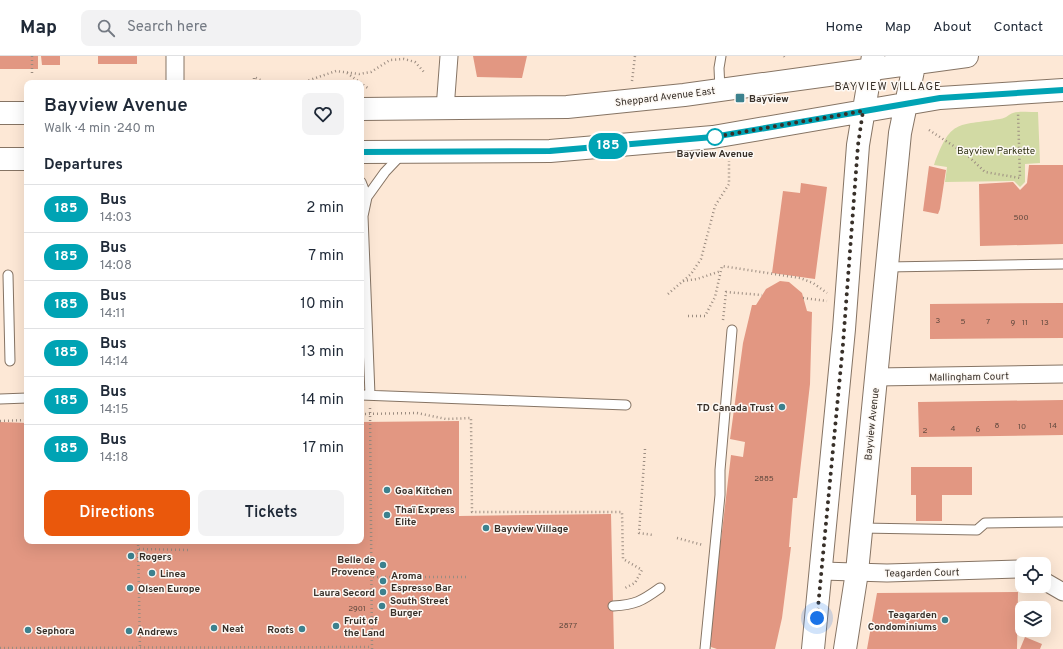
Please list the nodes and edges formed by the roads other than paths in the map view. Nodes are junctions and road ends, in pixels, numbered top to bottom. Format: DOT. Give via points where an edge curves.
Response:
graph roads {
  1 [pos="175,56"];
  2 [pos="449,56"];
  3 [pos="721,56"];
  4 [pos="967,56"];
  5 [pos="915,59"];
  6 [pos="872,62"];
  7 [pos="175,80"];
  8 [pos="720,90"];
  9 [pos="1063,90"];
  10 [pos="906,104"];
  11 [pos="364,109"];
  12 [pos="445,109"];
  13 [pos="863,111"];
  14 [pos="24,113"];
  15 [pos="0,114"];
  16 [pos="405,151"];
  17 [pos="364,152"];
  18 [pos="0,159"];
  19 [pos="24,159"];
  20 [pos="364,190"];
  21 [pos="367,197"];
  22 [pos="364,211"];
  23 [pos="1063,264"];
  24 [pos="887,267"];
  25 [pos="8,275"];
  26 [pos="364,276"];
  27 [pos="732,330"];
  28 [pos="10,361"];
  29 [pos="1063,374"];
  30 [pos="876,376"];
  31 [pos="366,395"];
  32 [pos="24,398"];
  33 [pos="0,399"];
  34 [pos="626,405"];
  35 [pos="1063,522"];
  36 [pos="861,528"];
  37 [pos="1015,570"];
  38 [pos="822,571"];
  39 [pos="857,572"];
  40 [pos="1051,585"];
  41 [pos="660,588"];
  42 [pos="1063,592"];
  43 [pos="613,606"];
  44 [pos="705,649"];
  45 [pos="814,649"];
  46 [pos="845,649"];
  1 -- 7 [label="street"];
  2 -- 12 [label="street"];
  3 -- 8 [label="lane"];
  4 -- 5 [label="main road, Sheppard Avenue East"];
  5 -- 6 [label="main road, Sheppard Avenue East"];
  5 -- 10 [label="main road, Bayview Avenue"];
  6 -- 8 [label="main road, Sheppard Avenue East"];
  6 -- 13 [label="main road"];
  8 -- 12 [label="main road, Sheppard Avenue East" via="567,107"];
  9 -- 10 [label="main road" via="940,98"];
  10 -- 13 [label="main road"];
  10 -- 24 [label="main road, Bayview Avenue" via="900,133"];
  11 -- 12 [label="main road, Sheppard Avenue East"];
  13 -- 16 [label="main road" via="698,138 550,151"];
  13 -- 38 [label="main road"];
  14 -- 15 [label="main road"];
  16 -- 17 [label="main road"];
  16 -- 21 [label="lane" via="385,172"];
  18 -- 19 [label="main road"];
  20 -- 21 [label="lane"];
  21 -- 22 [label="lane"];
  23 -- 24 [label="lane"];
  24 -- 30 [label="main road, Bayview Avenue"];
  25 -- 28 [label="lane"];
  26 -- 31 [label="lane"];
  27 -- 44 [label="lane"];
  29 -- 30 [label="street, Mallingham Court"];
  30 -- 36 [label="main road, Bayview Avenue"];
  31 -- 34 [label="lane"];
  32 -- 33 [label="lane"];
  35 -- 36 [label="lane" via="985,523 977,530"];
  36 -- 39 [label="main road, Bayview Avenue"];
  37 -- 39 [label="street, Teagarden Court"];
  38 -- 39 [label="street, Teagarden Court"];
  38 -- 45 [label="main road"];
  39 -- 46 [label="main road, Bayview Avenue"];
  40 -- 42 [label="street"];
  41 -- 43 [label="lane" via="631,605"];
}
